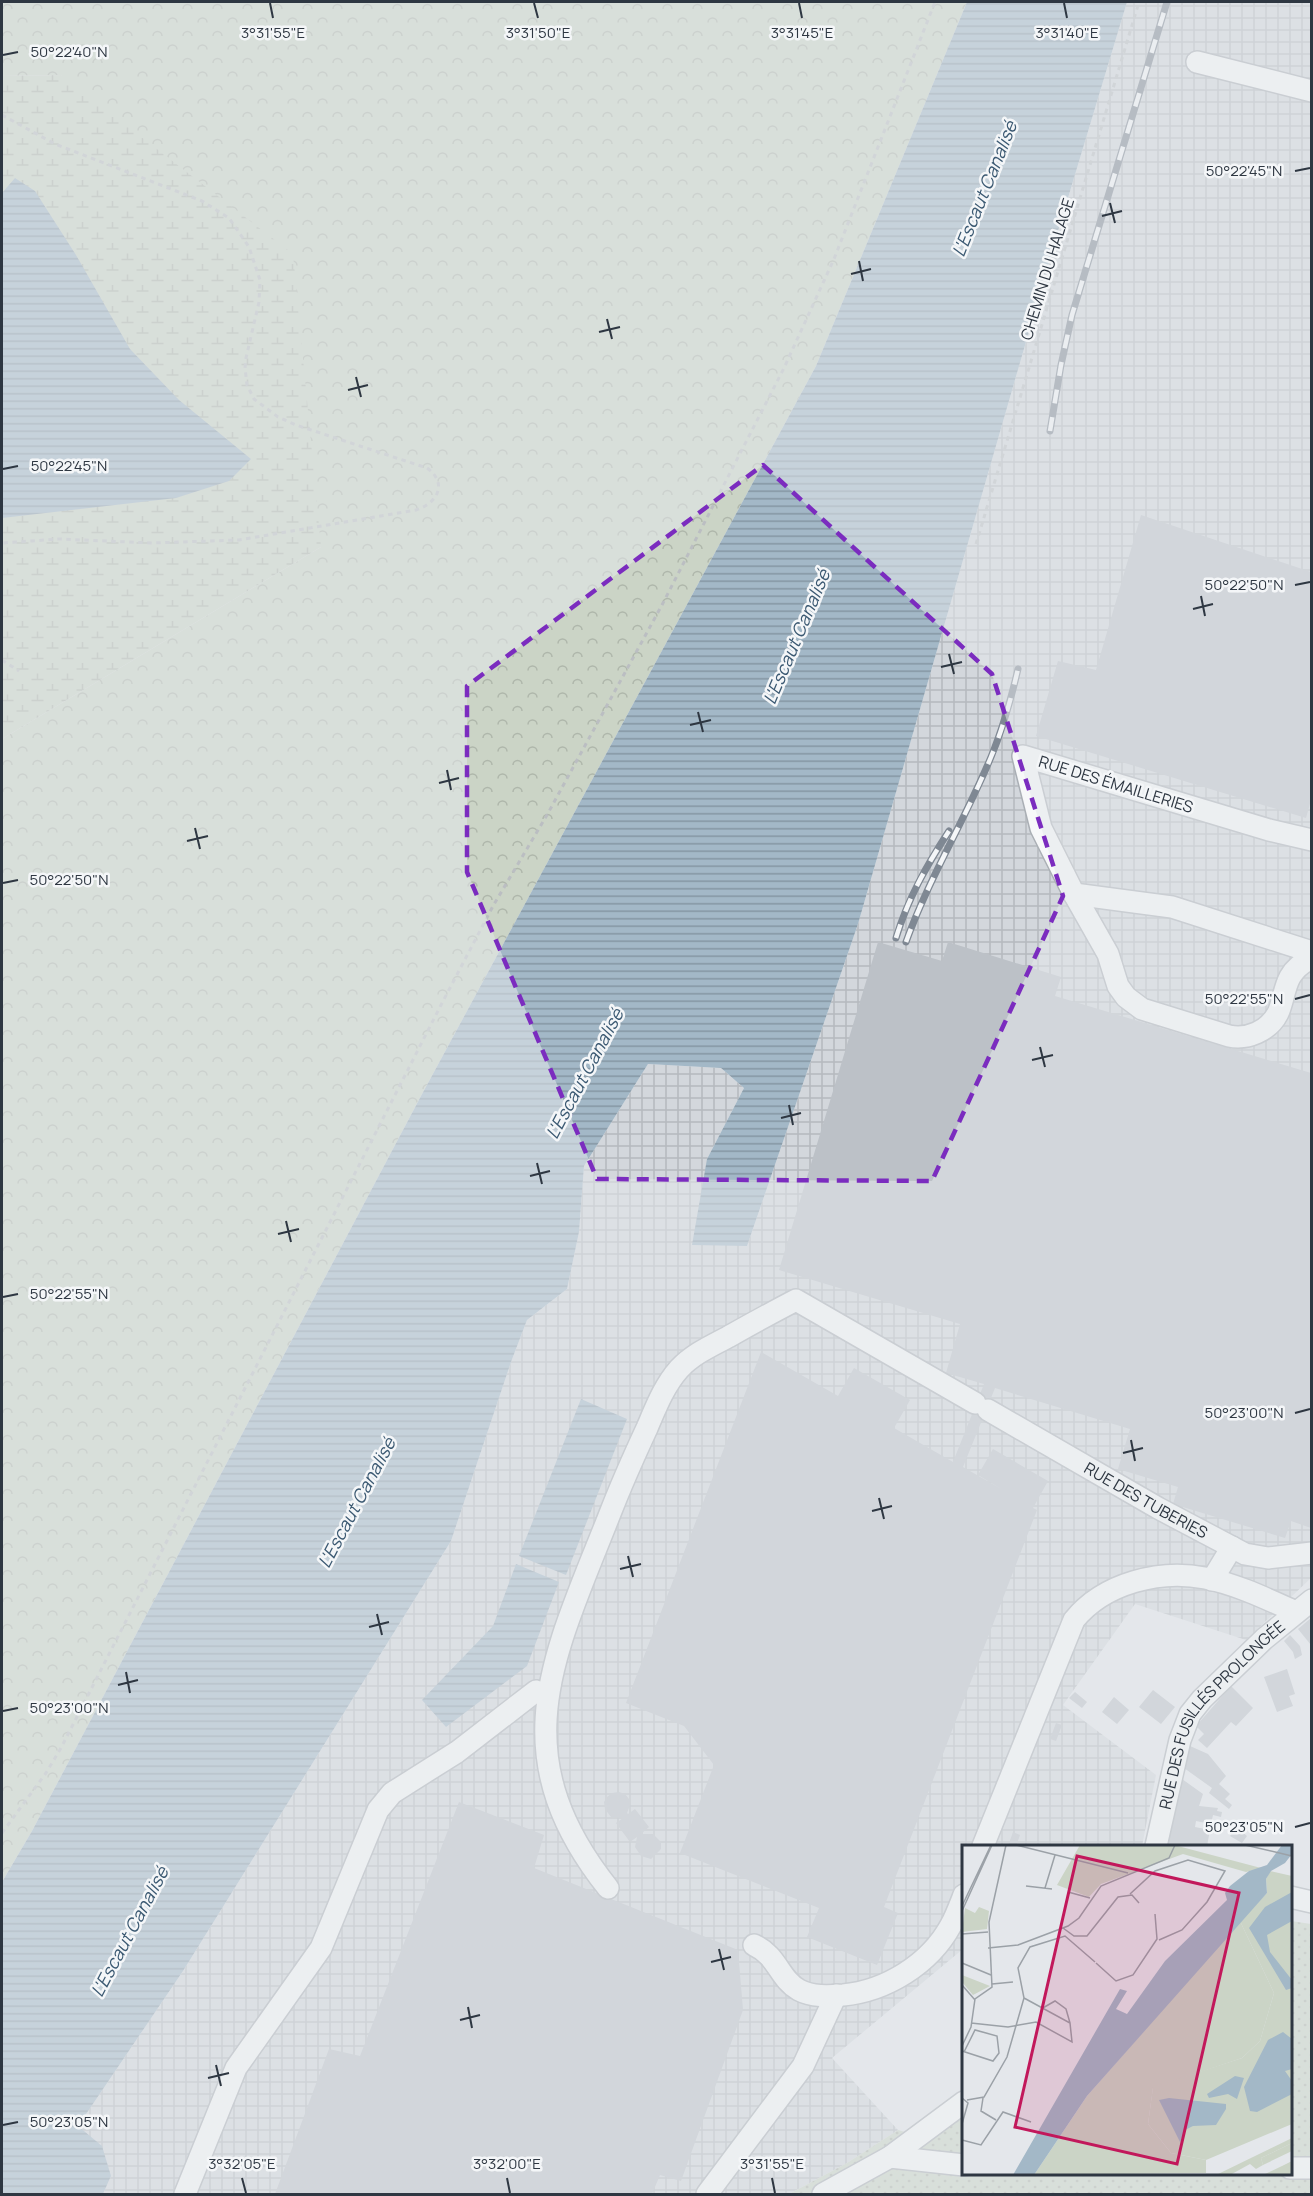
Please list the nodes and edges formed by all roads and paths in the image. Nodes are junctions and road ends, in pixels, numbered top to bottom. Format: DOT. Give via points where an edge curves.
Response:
graph roads {
  1 [pos="935,2"];
  2 [pos="1139,2"];
  3 [pos="1197,62"];
  4 [pos="1311,91"];
  5 [pos="2,115"];
  6 [pos="2,543"];
  7 [pos="975,543"];
  8 [pos="2,660"];
  9 [pos="19,671"];
  10 [pos="1311,840"];
  11 [pos="1074,894"];
  12 [pos="1311,952"];
  13 [pos="1311,958"];
  14 [pos="1232,1547"];
  15 [pos="1311,1553"];
  16 [pos="1212,1580"];
  17 [pos="1304,1606"];
  18 [pos="536,1691"];
  19 [pos="2,1833"];
  20 [pos="983,1845"];
  21 [pos="1156,1845"];
  22 [pos="608,1888"];
  23 [pos="1292,1897"];
  24 [pos="962,1898"];
  25 [pos="1311,1902"];
  26 [pos="754,1945"];
  27 [pos="836,1995"];
  28 [pos="962,2103"];
  29 [pos="890,2157"];
  30 [pos="962,2165"];
  31 [pos="1292,2168"];
  32 [pos="1311,2168"];
  33 [pos="185,2194"];
  34 [pos="707,2194"];
  35 [pos="823,2194"];
  1 -- 19 [label="path" via="831,267 784,368 573,770 456,975 61,1748"];
  2 -- 7 [label="path, CHEMIN DU HALAGE"];
  3 -- 4 [label="street"];
  5 -- 6 [label="path" via="61,147 202,201 229,218 249,247 260,280 244,368 249,393 278,417 296,425 427,468 438,486 437,497 416,510 267,537 181,543 59,539"];
  8 -- 9 [label="path"];
  10 -- 11 [label="street, RUE DES ÉMAILLERIES" via="1023,756 1038,822"];
  11 -- 12 [label="street" via="1172,907"];
  11 -- 13 [label="street" via="1108,954 1118,986 1126,997 1142,1009 1229,1036 1253,1035 1271,1023 1292,974"];
  14 -- 15 [label="street, RUE DES TUBERIES" via="1260,1557"];
  14 -- 16 [label="street"];
  14 -- 22 [label="street, RUE DES TUBERIES" via="796,1300 696,1355 670,1381 626,1474 563,1634 547,1696 549,1765 570,1833"];
  16 -- 17 [label="street"];
  16 -- 20 [label="street" via="1186,1576 1143,1579 1100,1597 1079,1614"];
  17 -- 21 [label="street, RUE DES FUSILLÉS PROLONGÉE" via="1210,1691 1186,1720"];
  18 -- 33 [label="street" via="457,1752 392,1793 378,1810 321,1948 237,2068"];
  23 -- 25 [label="street"];
  24 -- 27 [label="street" via="951,1925 916,1964 876,1989"];
  26 -- 27 [label="street" via="768,1953 799,1990"];
  27 -- 34 [label="street" via="803,2066"];
  28 -- 29 [label="street"];
  29 -- 30 [label="street"];
  29 -- 35 [label="street"];
  31 -- 32 [label="street"];
}
